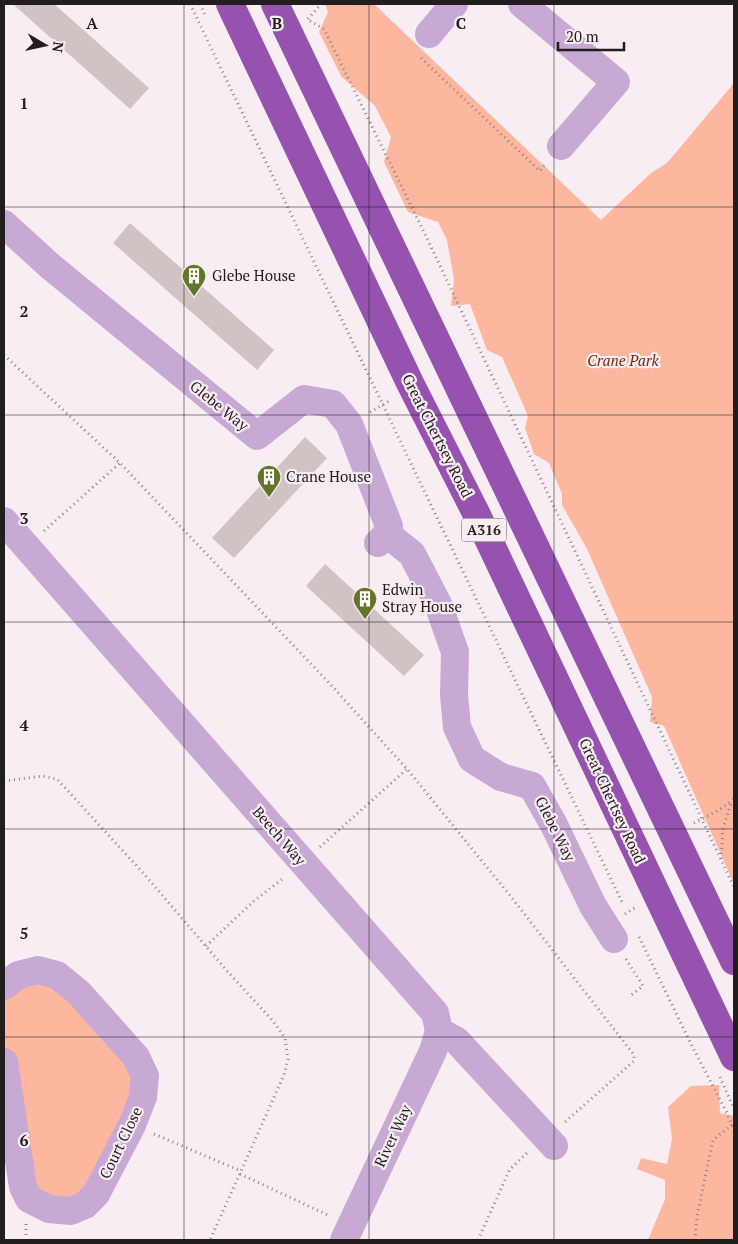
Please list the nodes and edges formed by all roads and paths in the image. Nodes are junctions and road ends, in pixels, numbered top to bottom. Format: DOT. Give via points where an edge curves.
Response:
graph roads {
  1 [pos="190,4"];
  2 [pos="230,4"];
  3 [pos="275,4"];
  4 [pos="321,4"];
  5 [pos="454,4"];
  6 [pos="522,4"];
  7 [pos="429,34"];
  8 [pos="561,146"];
  9 [pos="4,224"];
  10 [pos="4,356"];
  11 [pos="120,463"];
  12 [pos="4,521"];
  13 [pos="26,547"];
  14 [pos="407,769"];
  15 [pos="4,781"];
  16 [pos="733,800"];
  17 [pos="702,819"];
  18 [pos="694,823"];
  19 [pos="335,834"];
  20 [pos="721,859"];
  21 [pos="303,862"];
  22 [pos="734,887"];
  23 [pos="622,903"];
  24 [pos="627,912"];
  25 [pos="627,930"];
  26 [pos="206,946"];
  27 [pos="734,961"];
  28 [pos="4,986"];
  29 [pos="630,996"];
  30 [pos="439,1031"];
  31 [pos="734,1057"];
  32 [pos="4,1062"];
  33 [pos="6,1099"];
  34 [pos="132,1125"];
  35 [pos="732,1125"];
  36 [pos="734,1130"];
  37 [pos="550,1142"];
  38 [pos="240,1173"];
  39 [pos="347,1233"];
  40 [pos="210,1240"];
  41 [pos="478,1240"];
  42 [pos="695,1240"];
  1 -- 23 [label="path"];
  2 -- 31 [label="highway, Great Chertsey Road / A316"];
  3 -- 27 [label="highway, A316"];
  4 -- 17 [label="path" via="308,19 324,29"];
  5 -- 7 [label="street"];
  6 -- 8 [label="street" via="616,82"];
  7 -- 8 [label="path" via="414,51 540,171"];
  9 -- 25 [label="street, Glebe Way" via="50,266 257,436 304,399 333,404 349,424 389,526 383,538 412,554 438,604 455,652 457,727 472,759 501,776 532,786 593,906"];
  10 -- 11 [label="path"];
  11 -- 13 [label="path"];
  11 -- 14 [label="path"];
  12 -- 13 [label="street, Beech Way"];
  13 -- 21 [label="street, Beech Way"];
  14 -- 19 [label="path"];
  14 -- 37 [label="path" via="634,1055 634,1061"];
  15 -- 26 [label="path" via="42,776 57,779"];
  16 -- 17 [label="path"];
  16 -- 20 [label="path" via="723,828"];
  17 -- 18 [label="path"];
  17 -- 20 [label="path"];
  20 -- 22 [label="path"];
  21 -- 26 [label="path" via="255,900"];
  21 -- 30 [label="street, Beech Way" via="435,1014"];
  24 -- 25 [label="path"];
  25 -- 29 [label="path" via="643,986"];
  25 -- 35 [label="path"];
  26 -- 38 [label="path" via="285,1038 288,1059 284,1075"];
  28 -- 34 [label="street, Court Close" via="18,975 38,970 57,975 79,993 136,1057 145,1076 143,1097"];
  30 -- 37 [label="street" via="457,1041"];
  30 -- 39 [label="street, River Way" via="434,1051"];
  32 -- 33 [label="street, Court Close"];
  33 -- 34 [label="street, Court Close" via="23,1188 29,1200 49,1209 71,1211 85,1205 96,1194"];
  34 -- 38 [label="path"];
  35 -- 36 [label="path"];
  35 -- 42 [label="path" via="713,1140"];
  37 -- 41 [label="path" via="510,1169"];
  38 -- 39 [label="path"];
  38 -- 40 [label="path"];
}
